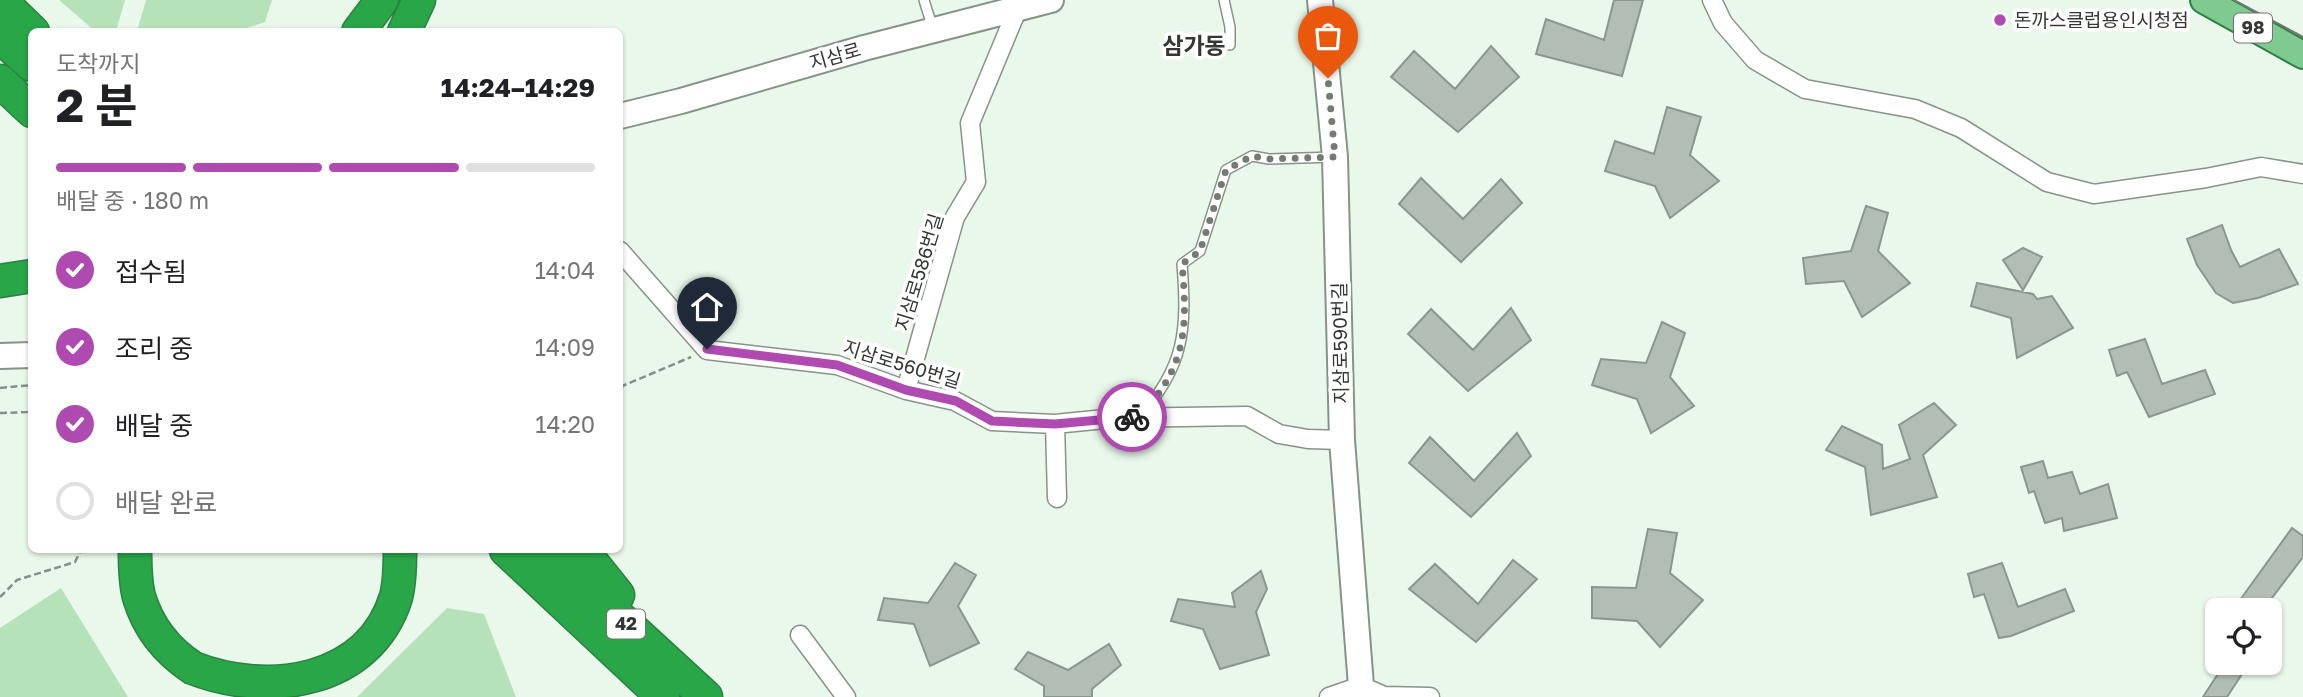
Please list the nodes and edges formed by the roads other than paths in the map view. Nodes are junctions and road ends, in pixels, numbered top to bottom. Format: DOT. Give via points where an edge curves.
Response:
graph roads {
  1 [pos="0,0"];
  2 [pos="382,0"];
  3 [pos="398,0"];
  4 [pos="419,0"];
  5 [pos="437,0"];
  6 [pos="924,0"];
  7 [pos="1051,0"];
  8 [pos="1224,0"];
  9 [pos="1320,0"];
  10 [pos="1712,0"];
  11 [pos="2204,0"];
  12 [pos="1017,10"];
  13 [pos="29,28"];
  14 [pos="361,28"];
  15 [pos="385,28"];
  16 [pos="406,28"];
  17 [pos="426,28"];
  18 [pos="933,31"];
  19 [pos="0,37"];
  20 [pos="1230,45"];
  21 [pos="2303,55"];
  22 [pos="28,62"];
  23 [pos="623,115"];
  24 [pos="1335,157"];
  25 [pos="2303,174"];
  26 [pos="623,254"];
  27 [pos="28,277"];
  28 [pos="0,281"];
  29 [pos="28,290"];
  30 [pos="0,294"];
  31 [pos="28,355"];
  32 [pos="0,356"];
  33 [pos="906,390"];
  34 [pos="1139,417"];
  35 [pos="1055,424"];
  36 [pos="1342,440"];
  37 [pos="1057,498"];
  38 [pos="135,553"];
  39 [pos="400,553"];
  40 [pos="509,553"];
  41 [pos="549,553"];
  42 [pos="584,553"];
  43 [pos="800,635"];
  44 [pos="675,668"];
  45 [pos="1376,693"];
  46 [pos="663,697"];
  47 [pos="706,697"];
  48 [pos="846,697"];
  49 [pos="1329,697"];
  50 [pos="1430,697"];
  1 -- 13 [label="highway"];
  2 -- 14 [label="highway"];
  3 -- 15 [label="highway"];
  4 -- 16 [label="highway"];
  5 -- 17 [label="highway"];
  6 -- 18 [label="lane"];
  7 -- 12 [label="street, 지삼로"];
  8 -- 20 [label="lane"];
  9 -- 24 [label="street, 지삼로590번길"];
  10 -- 25 [label="street" via="1723,23 1755,60 1805,89 1915,109 1961,128 2047,182 2094,194 2261,167"];
  11 -- 21 [label="main road, 98"];
  12 -- 18 [label="street, 지삼로"];
  12 -- 33 [label="street, 지삼로586번길" via="970,123 975,183 955,217"];
  18 -- 23 [label="street, 지삼로"];
  19 -- 22 [label="highway"];
  24 -- 34 [label="lane" via="1252,156 1226,170 1200,251 1182,264 1186,309 1179,356 1160,394"];
  24 -- 36 [label="street, 지삼로590번길"];
  26 -- 33 [label="street, 지삼로560번길" via="707,349 837,365"];
  27 -- 28 [label="highway"];
  29 -- 30 [label="highway"];
  31 -- 32 [label="street"];
  33 -- 35 [label="street, 지삼로560번길" via="956,401 992,421"];
  34 -- 35 [label="street, 지삼로560번길"];
  34 -- 36 [label="street, 지삼로560번길" via="1247,416 1279,434"];
  35 -- 37 [label="street"];
  36 -- 45 [label="street, 지삼로590번길"];
  38 -- 39 [label="highway" via="139,597 153,629 170,652 222,684 265,692 309,685 364,650 396,597"];
  40 -- 46 [label="highway, 42"];
  41 -- 44 [label="highway, 42"];
  42 -- 44 [label="highway"];
  43 -- 48 [label="street"];
  44 -- 47 [label="highway, 42"];
  45 -- 49 [label="street"];
  45 -- 50 [label="street"];
}
